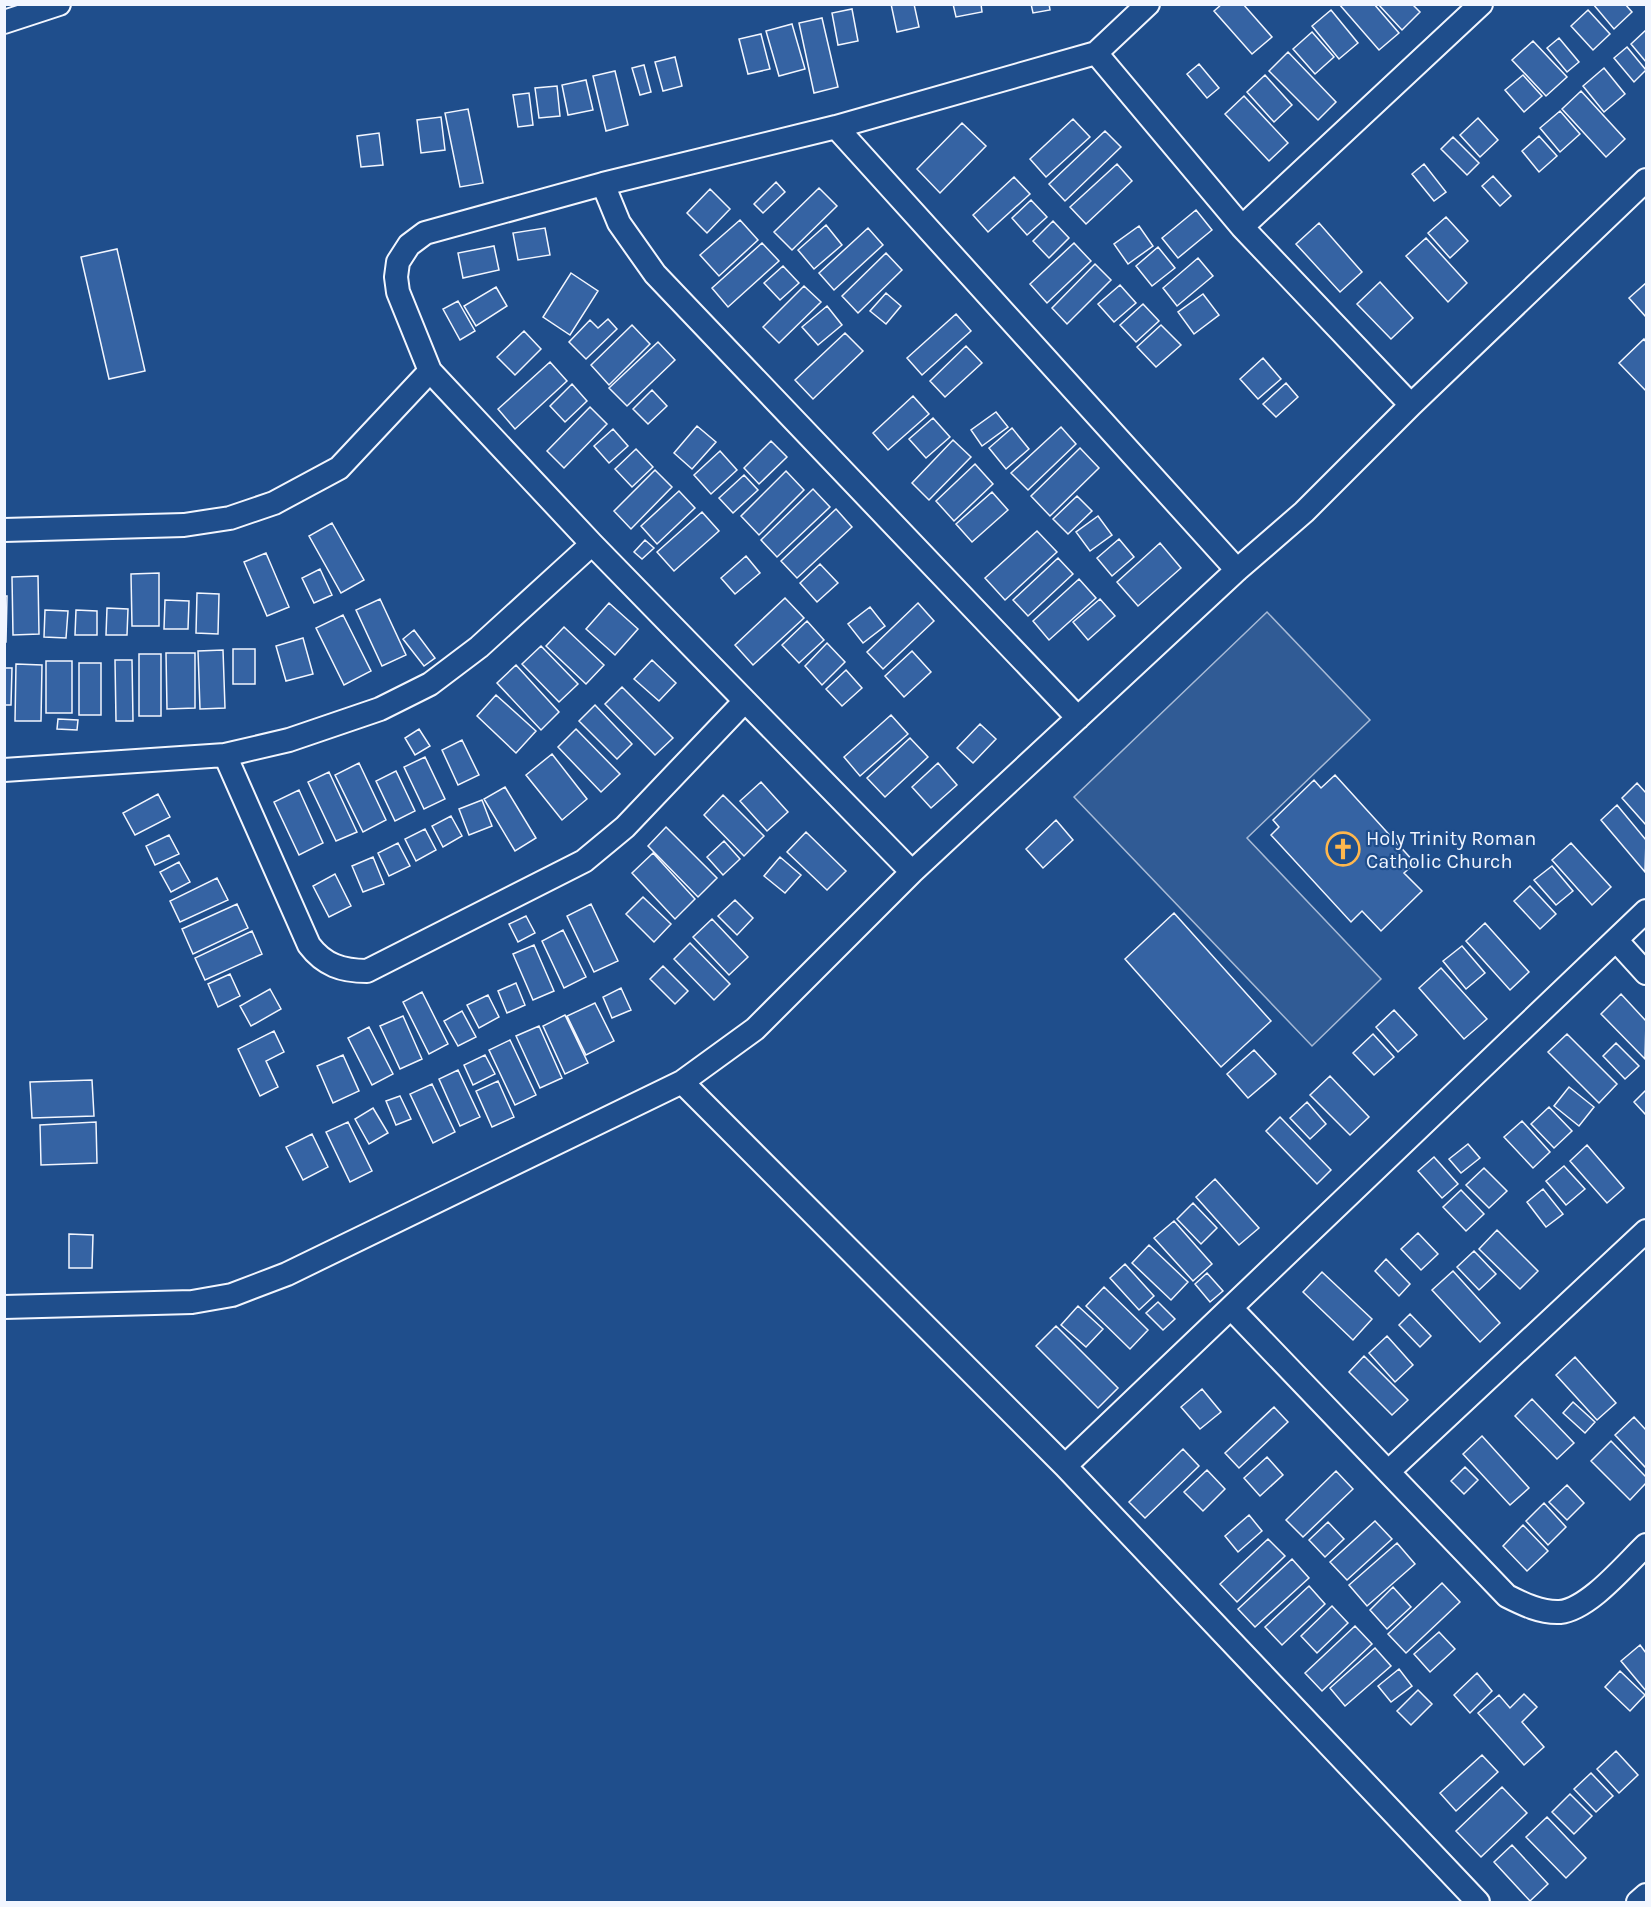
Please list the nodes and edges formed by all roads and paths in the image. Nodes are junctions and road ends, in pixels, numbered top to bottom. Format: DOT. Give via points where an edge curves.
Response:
graph roads {
  1 [pos="58,4"];
  2 [pos="1148,4"];
  3 [pos="1481,4"];
  4 [pos="4,21"];
  5 [pos="1096,53"];
  6 [pos="836,127"];
  7 [pos="1647,180"];
  8 [pos="603,184"];
  9 [pos="1242,227"];
  10 [pos="430,371"];
  11 [pos="1410,405"];
  12 [pos="4,530"];
  13 [pos="592,544"];
  14 [pos="1237,570"];
  15 [pos="744,702"];
  16 [pos="1078,718"];
  17 [pos="225,755"];
  18 [pos="4,770"];
  19 [pos="912,872"];
  20 [pos="1647,911"];
  21 [pos="1616,940"];
  22 [pos="1647,973"];
  23 [pos="682,1082"];
  24 [pos="1647,1231"];
  25 [pos="4,1306"];
  26 [pos="1231,1308"];
  27 [pos="1065,1466"];
  28 [pos="1389,1471"];
  29 [pos="1647,1545"];
  30 [pos="1647,1895"];
  31 [pos="1478,1902"];
  32 [pos="1638,1902"];
  1 -- 4 [label="street"];
  2 -- 5 [label="street"];
  3 -- 9 [label="street"];
  5 -- 6 [label="street"];
  5 -- 9 [label="street"];
  6 -- 8 [label="street"];
  6 -- 14 [label="street"];
  7 -- 11 [label="street"];
  8 -- 10 [label="street" via="425,233 409,245 398,262 398,292"];
  8 -- 16 [label="street" via="619,223 655,274"];
  9 -- 11 [label="street"];
  10 -- 12 [label="street" via="339,468 274,503 230,518 184,525"];
  10 -- 13 [label="street"];
  11 -- 14 [label="street" via="1304,512"];
  13 -- 15 [label="street"];
  13 -- 17 [label="street" via="479,647 430,684 380,709 289,740"];
  14 -- 16 [label="street"];
  15 -- 17 [label="street" via="625,827 584,861 367,971 346,971 330,965 309,945"];
  15 -- 19 [label="street"];
  16 -- 19 [label="street"];
  17 -- 18 [label="street"];
  19 -- 23 [label="street" via="755,1029"];
  20 -- 21 [label="street"];
  21 -- 22 [label="street"];
  21 -- 26 [label="street"];
  23 -- 25 [label="street" via="287,1274 232,1294 192,1302"];
  23 -- 27 [label="street"];
  24 -- 28 [label="street"];
  26 -- 27 [label="street"];
  26 -- 28 [label="street"];
  27 -- 31 [label="street"];
  28 -- 29 [label="street" via="1507,1596 1546,1611 1561,1612 1584,1603"];
  30 -- 32 [label="street"];
}
